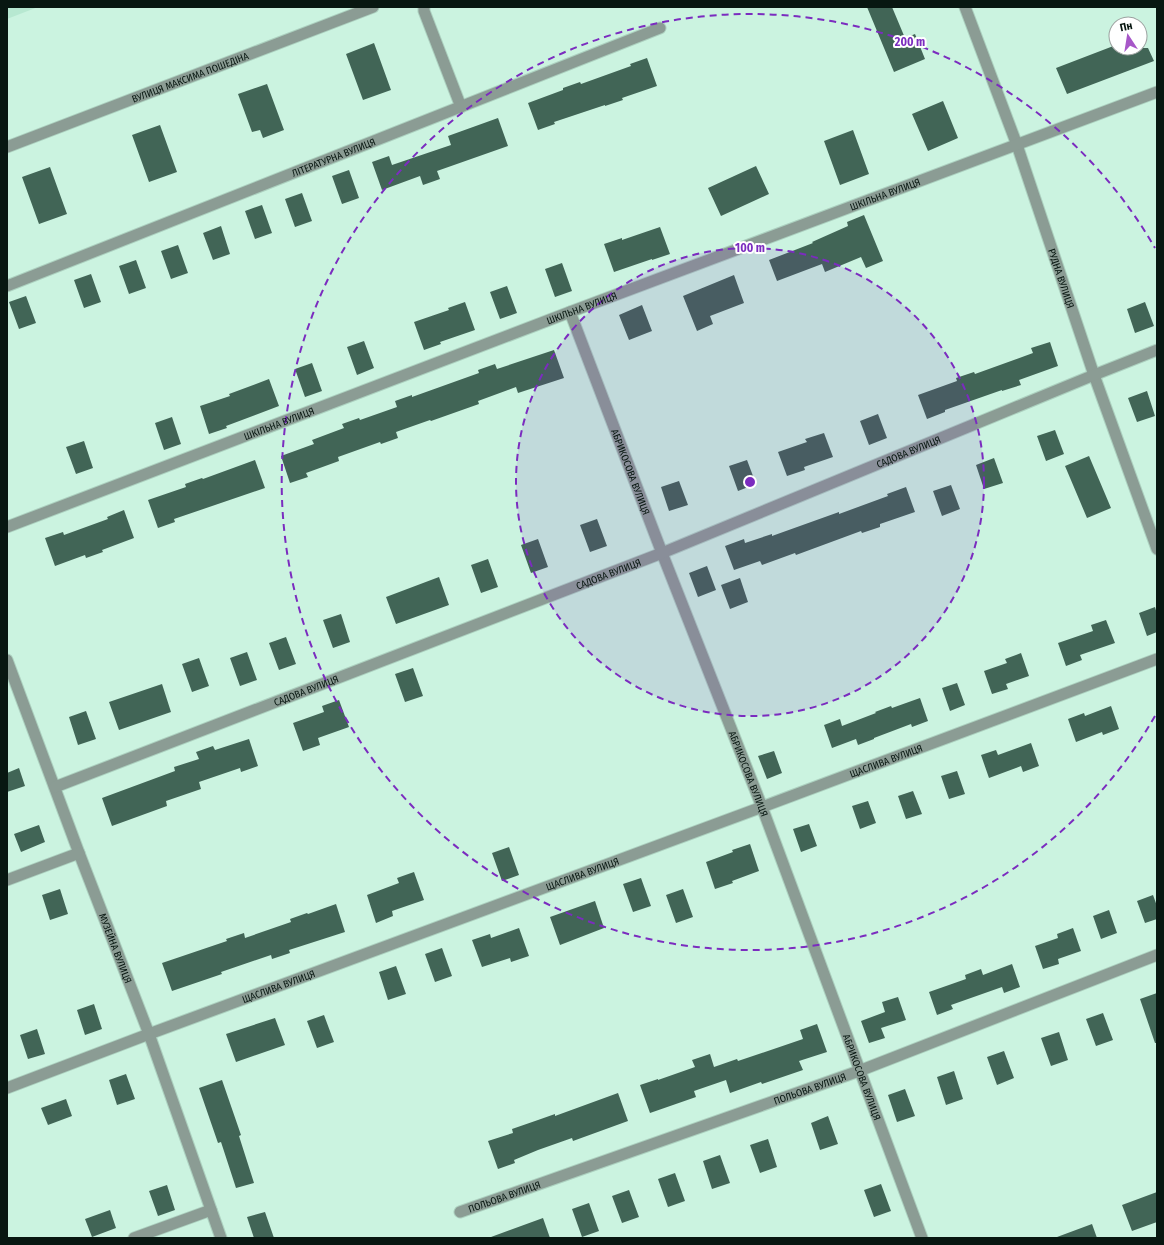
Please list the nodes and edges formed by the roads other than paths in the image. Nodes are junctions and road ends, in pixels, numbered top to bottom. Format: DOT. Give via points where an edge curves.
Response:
graph roads {
  1 [pos="373,7"];
  2 [pos="424,7"];
  3 [pos="965,7"];
  4 [pos="660,28"];
  5 [pos="1157,92"];
  6 [pos="461,106"];
  7 [pos="1017,145"];
  8 [pos="7,147"];
  9 [pos="7,286"];
  10 [pos="570,312"];
  11 [pos="1157,350"];
  12 [pos="1094,375"];
  13 [pos="7,527"];
  14 [pos="1157,549"];
  15 [pos="662,553"];
  16 [pos="1157,659"];
  17 [pos="8,667"];
  18 [pos="55,787"];
  19 [pos="762,808"];
  20 [pos="79,853"];
  21 [pos="7,880"];
  22 [pos="1157,955"];
  23 [pos="149,1034"];
  24 [pos="859,1071"];
  25 [pos="7,1088"];
  26 [pos="211,1210"];
  27 [pos="460,1212"];
  28 [pos="134,1238"];
  29 [pos="221,1238"];
  30 [pos="922,1238"];
  1 -- 8 [label="street, ВУЛИЦЯ МАКСИМА ПОШЕДІНА"];
  2 -- 6 [label="street"];
  3 -- 7 [label="street, РУДНА ВУЛИЦЯ"];
  4 -- 6 [label="street, ЛІТЕРАТУРНА ВУЛИЦЯ"];
  5 -- 7 [label="street, ШКІЛЬНА ВУЛИЦЯ"];
  6 -- 9 [label="street, ЛІТЕРАТУРНА ВУЛИЦЯ"];
  7 -- 10 [label="street, ШКІЛЬНА ВУЛИЦЯ"];
  7 -- 12 [label="street, РУДНА ВУЛИЦЯ"];
  10 -- 13 [label="street, ШКІЛЬНА ВУЛИЦЯ"];
  10 -- 15 [label="street, АБРИКОСОВА ВУЛИЦЯ"];
  11 -- 12 [label="street, САДОВА ВУЛИЦЯ"];
  12 -- 14 [label="street, РУДНА ВУЛИЦЯ"];
  12 -- 15 [label="street, САДОВА ВУЛИЦЯ"];
  15 -- 18 [label="street, САДОВА ВУЛИЦЯ"];
  15 -- 19 [label="street, АБРИКОСОВА ВУЛИЦЯ"];
  16 -- 19 [label="street, ЩАСЛИВА ВУЛИЦЯ"];
  17 -- 18 [label="street, МУЗЕЙНА ВУЛИЦЯ"];
  18 -- 20 [label="street, МУЗЕЙНА ВУЛИЦЯ"];
  19 -- 23 [label="street, ЩАСЛИВА ВУЛИЦЯ"];
  19 -- 24 [label="street, АБРИКОСОВА ВУЛИЦЯ"];
  20 -- 21 [label="street"];
  20 -- 23 [label="street, МУЗЕЙНА ВУЛИЦЯ"];
  22 -- 24 [label="street, ПОЛЬОВА ВУЛИЦЯ"];
  23 -- 25 [label="street, ЩАСЛИВА ВУЛИЦЯ"];
  23 -- 26 [label="street, МУЗЕЙНА ВУЛИЦЯ"];
  24 -- 27 [label="street, ПОЛЬОВА ВУЛИЦЯ"];
  24 -- 30 [label="street, АБРИКОСОВА ВУЛИЦЯ"];
  26 -- 28 [label="street"];
  26 -- 29 [label="street, МУЗЕЙНА ВУЛИЦЯ"];
}
